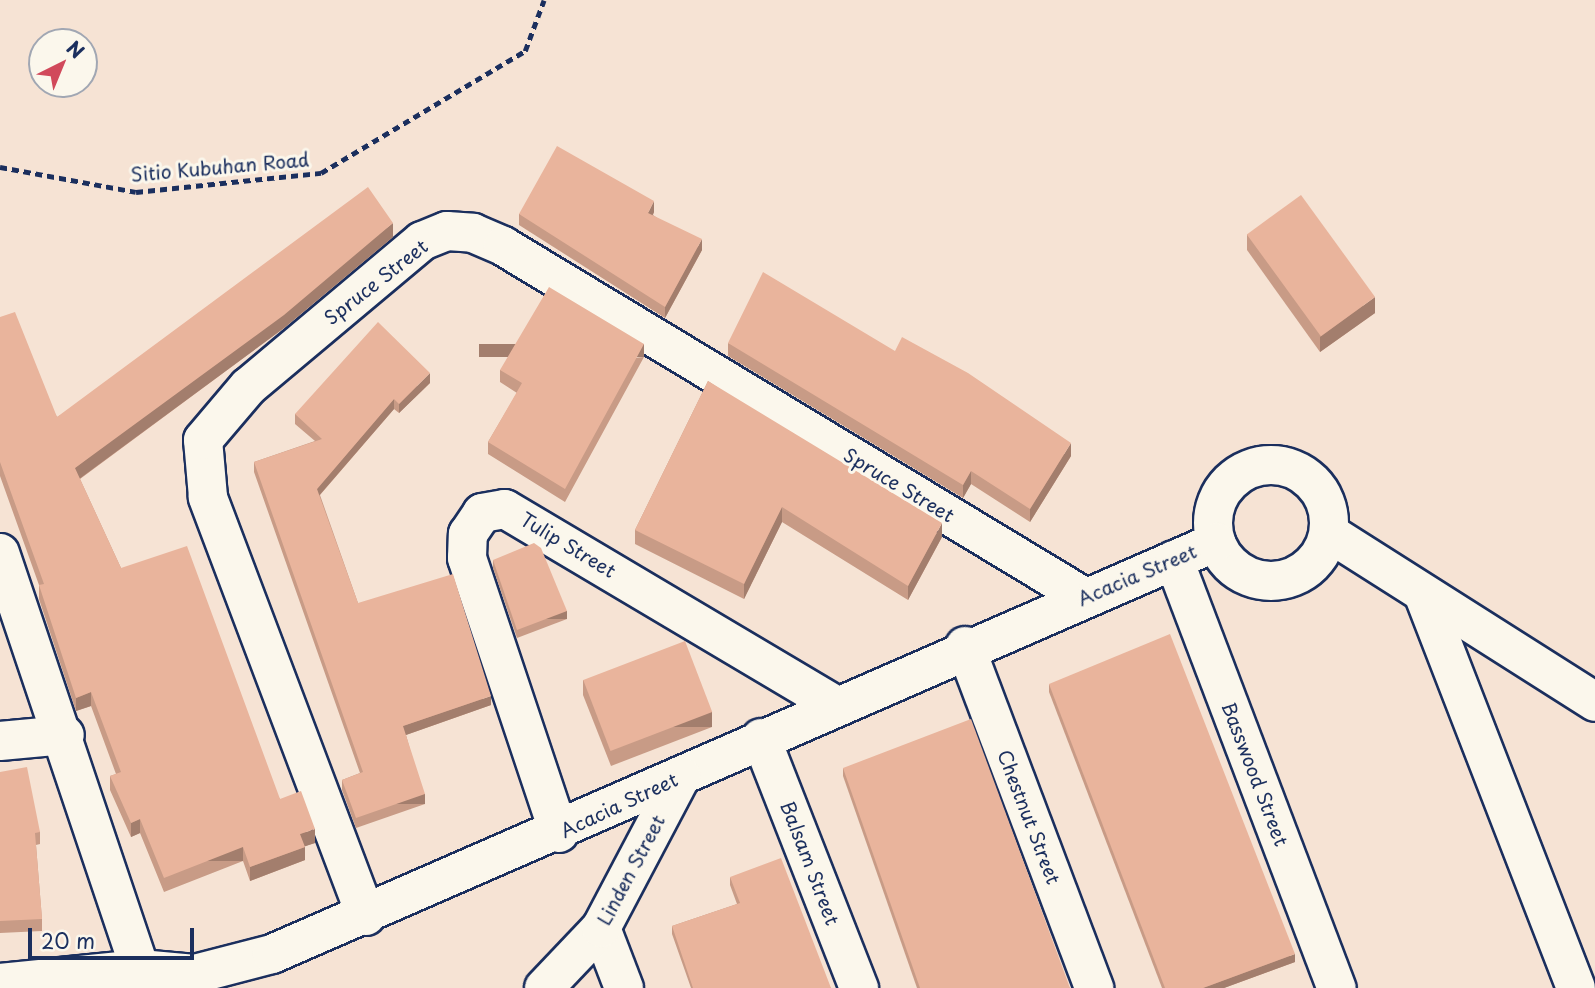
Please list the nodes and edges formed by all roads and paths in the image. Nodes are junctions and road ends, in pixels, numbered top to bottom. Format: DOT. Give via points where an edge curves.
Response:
graph roads {
  1 [pos="544,0"];
  2 [pos="0,167"];
  3 [pos="1329,533"];
  4 [pos="1216,542"];
  5 [pos="0,554"];
  6 [pos="1174,560"];
  7 [pos="1424,596"];
  8 [pos="1084,597"];
  9 [pos="965,646"];
  10 [pos="1595,702"];
  11 [pos="833,704"];
  12 [pos="65,735"];
  13 [pos="761,738"];
  14 [pos="0,741"];
  15 [pos="681,776"];
  16 [pos="559,833"];
  17 [pos="366,916"];
  18 [pos="601,928"];
  19 [pos="140,969"];
  20 [pos="0,983"];
  21 [pos="544,988"];
  22 [pos="624,988"];
  23 [pos="859,988"];
  24 [pos="1094,988"];
  25 [pos="1337,988"];
  26 [pos="1576,988"];
  1 -- 2 [label="path, Sitio Kubuhan Road" via="525,51 321,173 136,192"];
  3 -- 4 [label="street" via="1307,570 1266,582 1227,561"];
  3 -- 4 [label="street" via="1329,511 1313,484 1287,467 1267,465 1246,470 1223,491 1213,521"];
  3 -- 7 [label="street"];
  4 -- 6 [label="street, Acacia Street"];
  5 -- 12 [label="street"];
  6 -- 8 [label="street, Acacia Street"];
  6 -- 25 [label="street, Basswood Street"];
  7 -- 10 [label="street"];
  7 -- 26 [label="street"];
  8 -- 9 [label="street, Acacia Street"];
  8 -- 17 [label="street, Spruce Street" via="503,246 473,233 447,231 422,241 248,387 203,440 208,497"];
  9 -- 11 [label="street, Acacia Street"];
  9 -- 24 [label="street, Chestnut Street"];
  11 -- 13 [label="street, Acacia Street"];
  11 -- 16 [label="street, Tulip Street" via="514,513 482,513 468,534 467,558"];
  12 -- 14 [label="street"];
  12 -- 19 [label="street"];
  13 -- 15 [label="street, Acacia Street"];
  13 -- 23 [label="street, Balsam Street"];
  15 -- 16 [label="street, Acacia Street"];
  15 -- 18 [label="street, Linden Street"];
  16 -- 17 [label="street, Acacia Street"];
  17 -- 19 [label="street, Acacia Street" via="272,954 195,974"];
  18 -- 21 [label="street, Linden Street"];
  18 -- 22 [label="street"];
  19 -- 20 [label="street, Acacia Street"];
}
